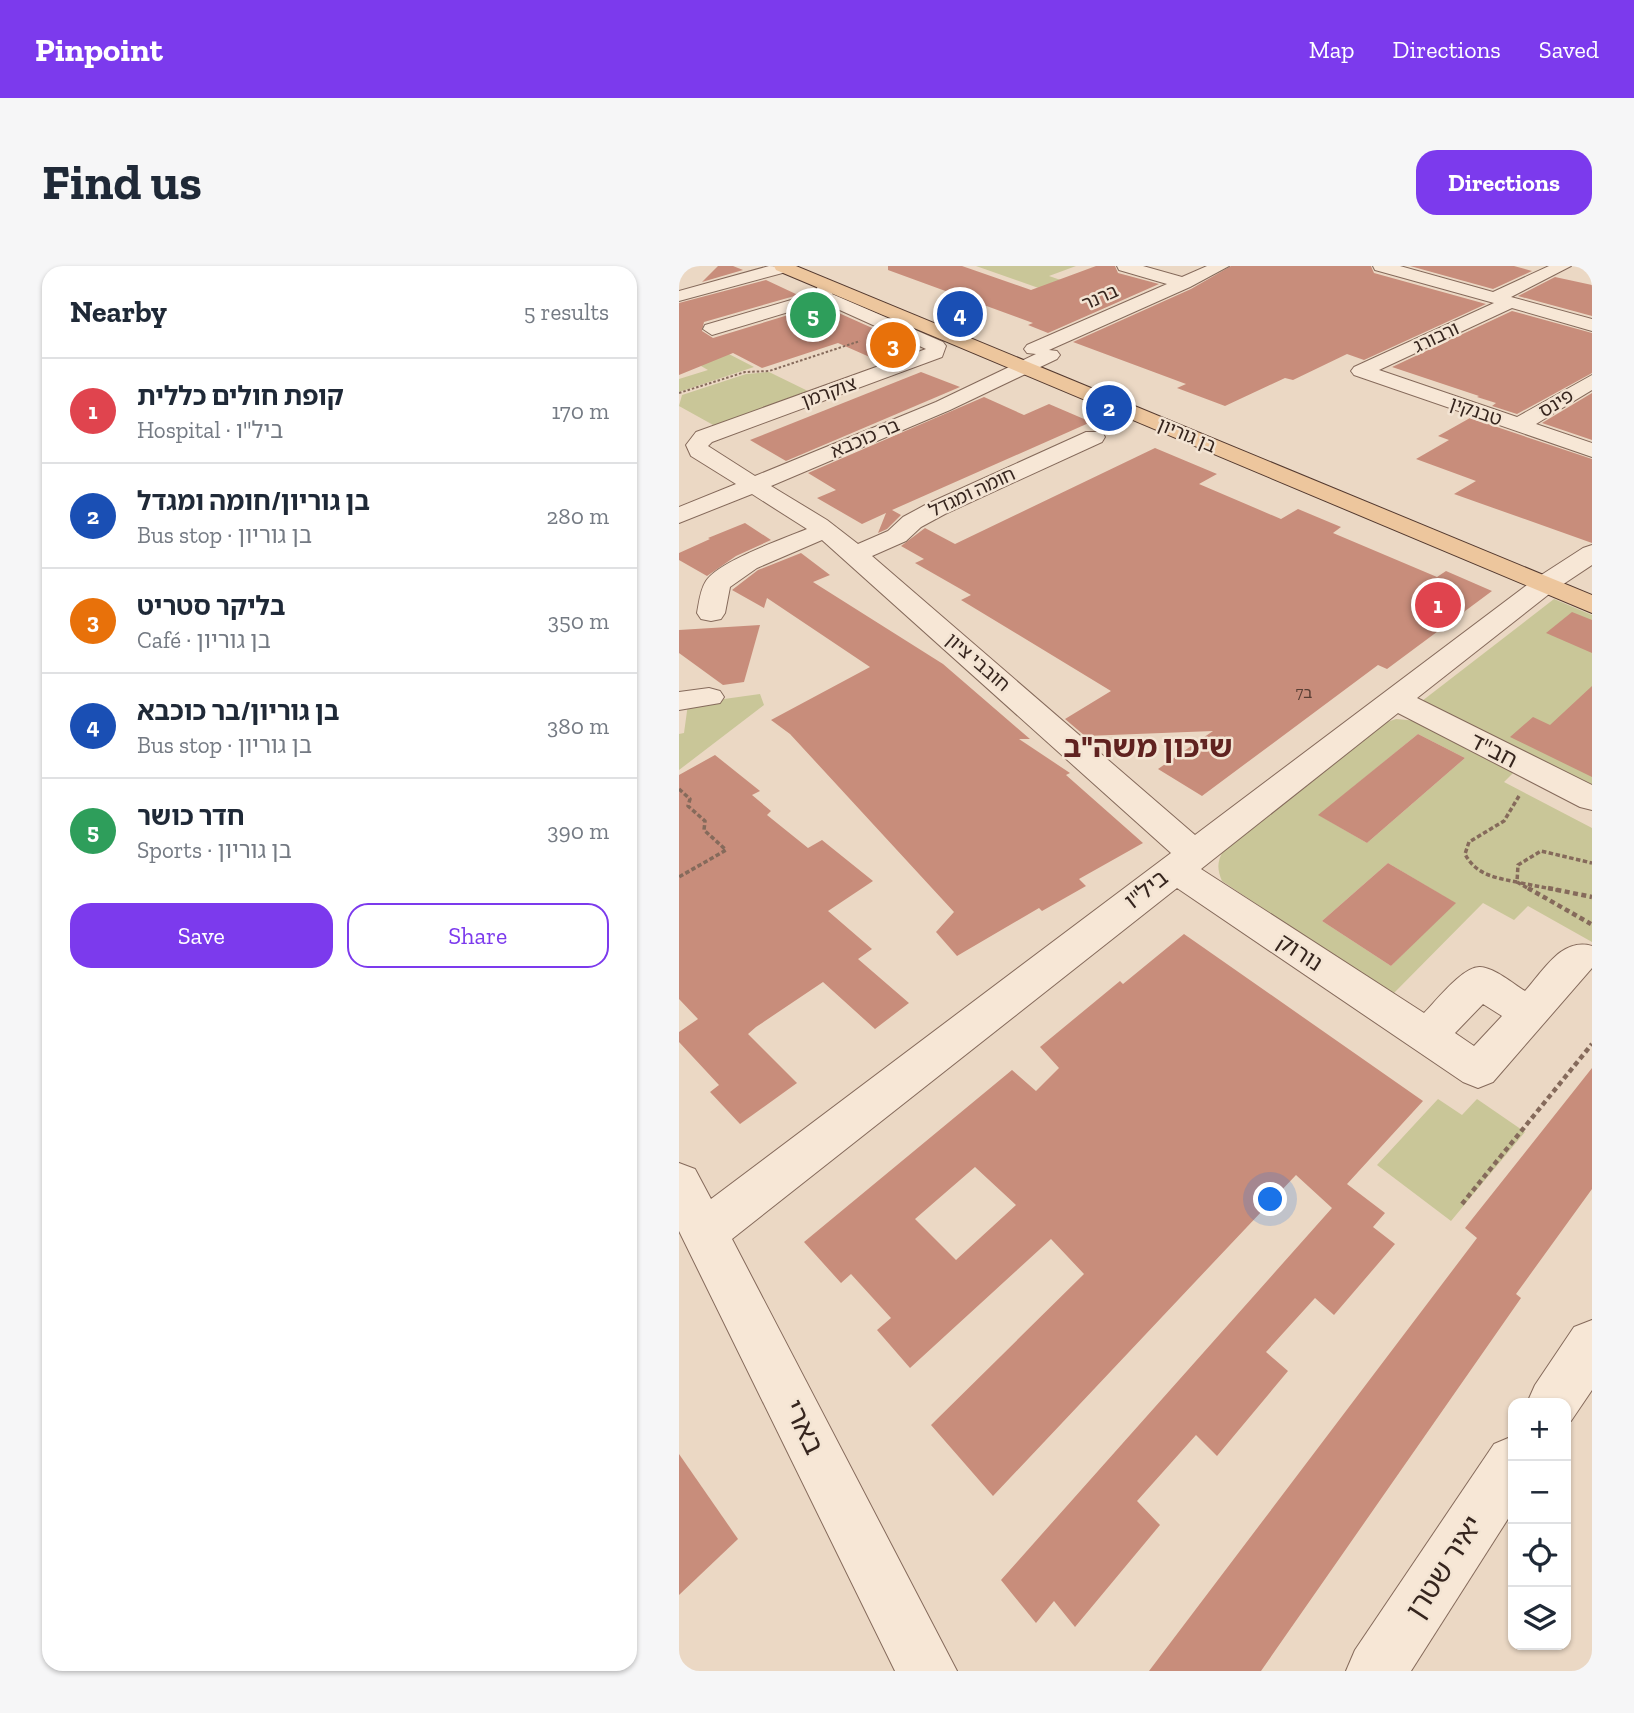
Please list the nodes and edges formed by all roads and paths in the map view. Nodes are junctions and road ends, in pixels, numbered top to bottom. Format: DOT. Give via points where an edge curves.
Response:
graph roads {
  1 [pos="1125,266"];
  2 [pos="1221,266"];
  3 [pos="1381,266"];
  4 [pos="1563,266"];
  5 [pos="783,267"];
  6 [pos="830,279"];
  7 [pos="1184,283"];
  8 [pos="679,296"];
  9 [pos="1502,300"];
  10 [pos="1592,325"];
  11 [pos="897,328"];
  12 [pos="712,329"];
  13 [pos="983,350"];
  14 [pos="1032,354"];
  15 [pos="1361,371"];
  16 [pos="995,380"];
  17 [pos="1592,381"];
  18 [pos="1065,384"];
  19 [pos="679,393"];
  20 [pos="1189,412"];
  21 [pos="1519,425"];
  22 [pos="1094,437"];
  23 [pos="1592,450"];
  24 [pos="752,486"];
  25 [pos="679,516"];
  26 [pos="825,530"];
  27 [pos="855,554"];
  28 [pos="1568,568"];
  29 [pos="1592,605"];
  30 [pos="711,613"];
  31 [pos="709,697"];
  32 [pos="1396,700"];
  33 [pos="679,701"];
  34 [pos="679,789"];
  35 [pos="1523,789"];
  36 [pos="1592,799"];
  37 [pos="1183,861"];
  38 [pos="1592,863"];
  39 [pos="679,877"];
  40 [pos="1517,882"];
  41 [pos="1592,897"];
  42 [pos="1586,941"];
  43 [pos="1529,1013"];
  44 [pos="1427,1036"];
  45 [pos="1592,1044"];
  46 [pos="679,1184"];
  47 [pos="1462,1204"];
  48 [pos="705,1231"];
  49 [pos="1592,1345"];
  50 [pos="1556,1398"];
  51 [pos="1508,1471"];
  52 [pos="927,1671"];
  53 [pos="1376,1671"];
  1 -- 7 [label="street"];
  2 -- 7 [label="street, ברנר"];
  3 -- 9 [label="street"];
  4 -- 9 [label="street, ורבורג"];
  5 -- 6 [label="main road, בן גוריון"];
  5 -- 8 [label="street"];
  6 -- 11 [label="street, צוקרמן"];
  6 -- 12 [label="street"];
  6 -- 13 [label="main road, בן גוריון"];
  7 -- 14 [label="street, ברנר"];
  9 -- 10 [label="street"];
  9 -- 15 [label="street, ורבורג"];
  11 -- 19 [label="path" via="769,371 745,372"];
  11 -- 24 [label="street, צוקרמן" via="936,346 935,353 698,441 701,454"];
  13 -- 14 [label="main road, בן גוריון"];
  13 -- 16 [label="main road" via="999,371"];
  14 -- 16 [label="street, בר כוכבא"];
  14 -- 18 [label="main road, בן גוריון"];
  14 -- 20 [label="main road, בן גוריון"];
  15 -- 21 [label="street, טבנקין"];
  16 -- 18 [label="main road"];
  16 -- 24 [label="street, בר כוכבא"];
  17 -- 21 [label="street, פינס"];
  18 -- 28 [label="main road, בן גוריון"];
  21 -- 23 [label="street, טבנקין"];
  22 -- 27 [label="street, חומה ומגדל" via="936,509 897,536"];
  24 -- 25 [label="street, בר כוכבא"];
  24 -- 26 [label="street, חובבי ציון"];
  26 -- 27 [label="street, חובבי ציון"];
  26 -- 30 [label="street" via="748,563 717,584"];
  27 -- 37 [label="street, חובבי ציון"];
  28 -- 29 [label="main road, בן גוריון"];
  28 -- 32 [label="street, ביל\"ו"];
  31 -- 33 [label="street"];
  32 -- 36 [label="street, חב\"ד"];
  32 -- 37 [label="street, ביל\"ו"];
  34 -- 39 [label="path" via="690,799 688,806 705,821 704,830 726,850"];
  35 -- 40 [label="path" via="1504,821 1469,842 1465,853 1468,864 1485,876"];
  37 -- 44 [label="street, נורוק"];
  37 -- 48 [label="street, ביל\"ו"];
  38 -- 40 [label="path" via="1541,851 1518,865"];
  40 -- 41 [label="path"];
  40 -- 42 [label="path"];
  42 -- 43 [label="street, נורוק"];
  43 -- 44 [label="street" via="1479,982"];
  43 -- 44 [label="street, נורוק" via="1478,1070"];
  45 -- 47 [label="path"];
  46 -- 48 [label="street, בארי"];
  48 -- 52 [label="street, בארי"];
  49 -- 50 [label="street"];
  51 -- 53 [label="street, יאיר שטרן"];
}
